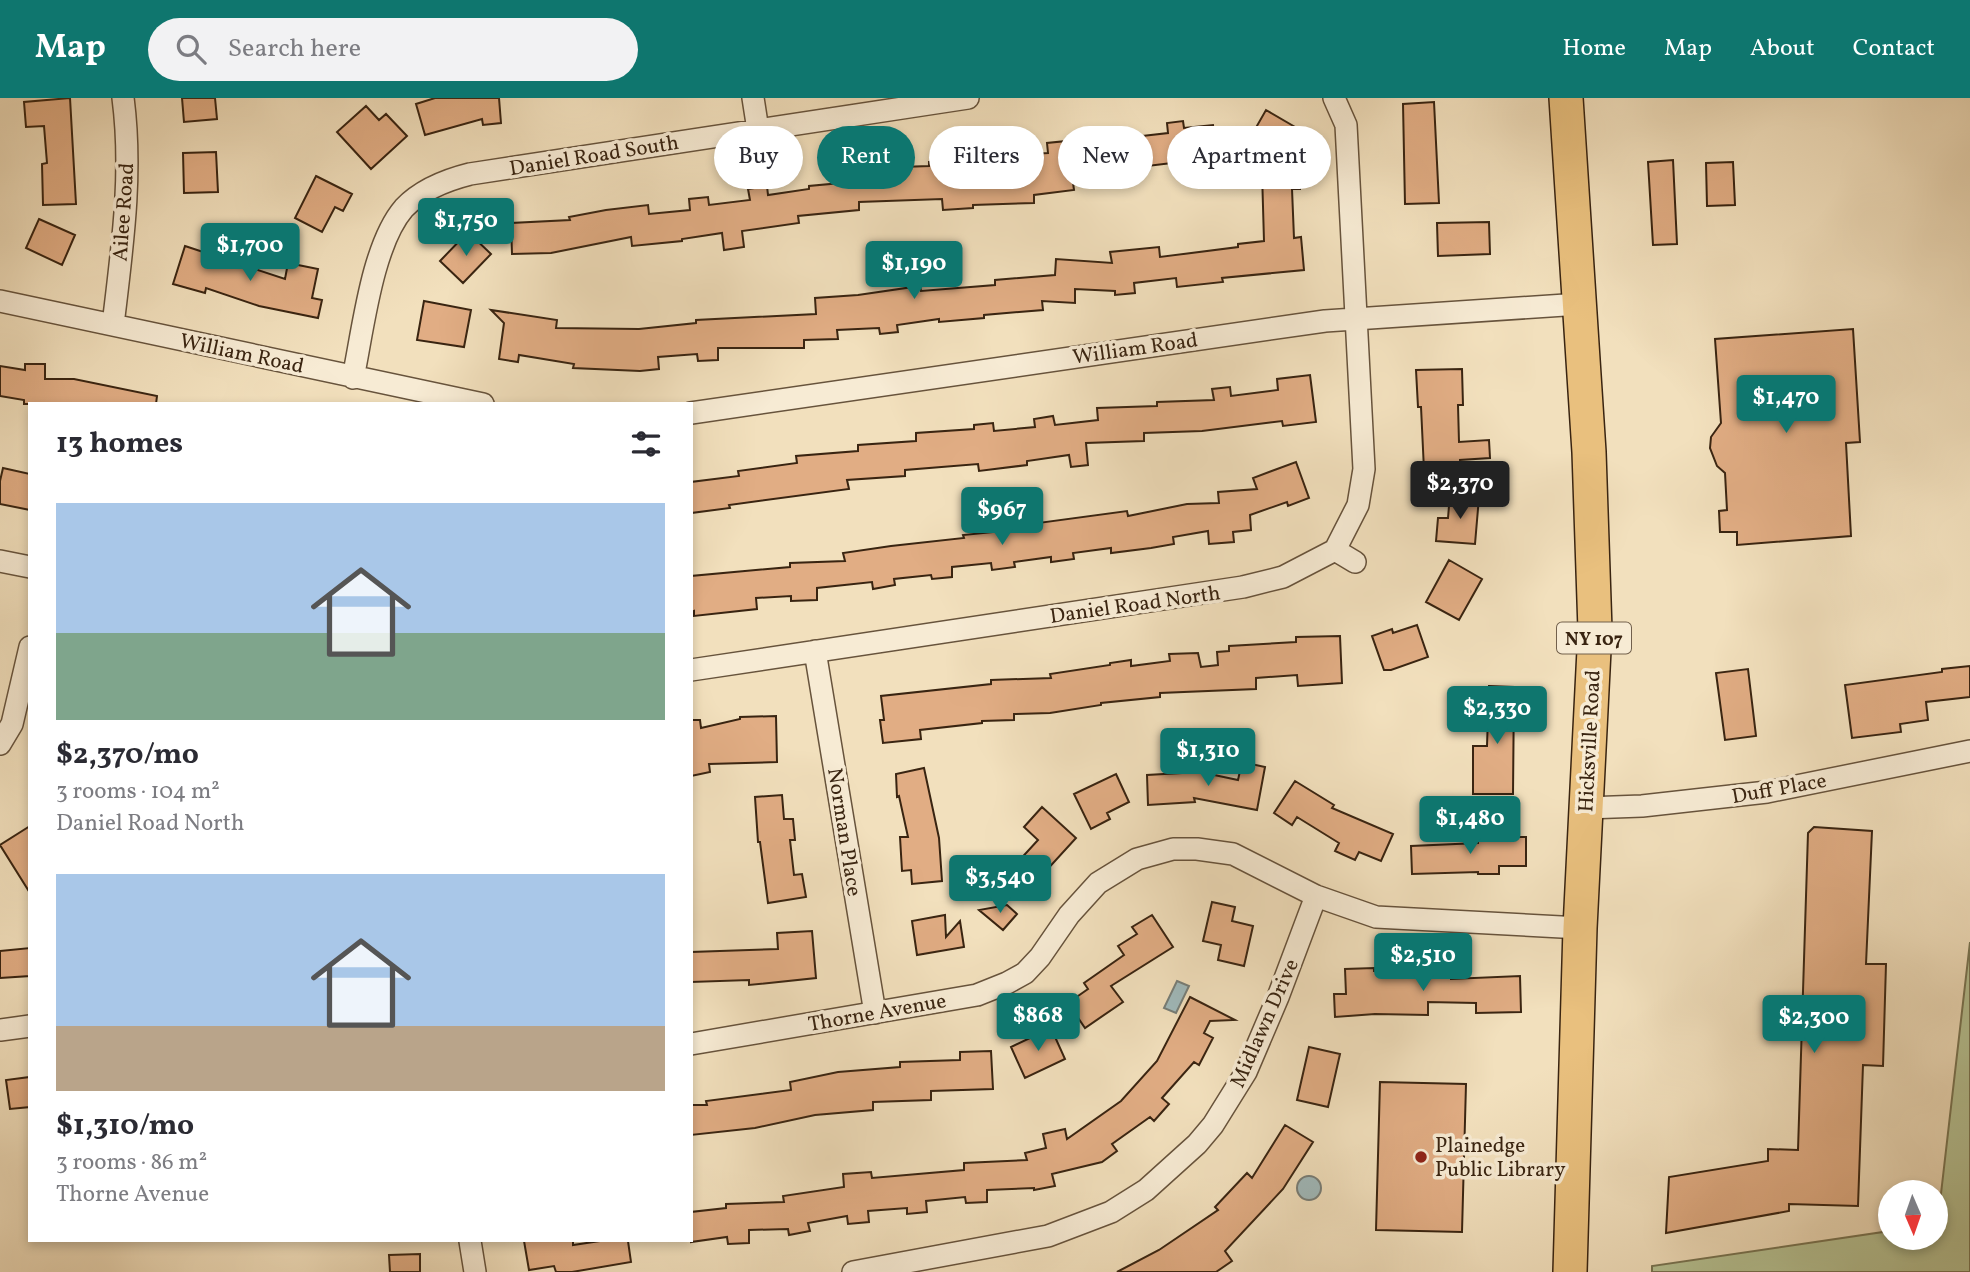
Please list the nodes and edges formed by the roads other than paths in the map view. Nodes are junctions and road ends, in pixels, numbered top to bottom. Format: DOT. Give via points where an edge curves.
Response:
graph roads {
  1 [pos="123,98"];
  2 [pos="753,98"];
  3 [pos="968,98"];
  4 [pos="1335,98"];
  5 [pos="1566,98"];
  6 [pos="757,126"];
  7 [pos="784,126"];
  8 [pos="714,137"];
  9 [pos="0,301"];
  10 [pos="1580,304"];
  11 [pos="1356,317"];
  12 [pos="113,325"];
  13 [pos="353,378"];
  14 [pos="473,402"];
  15 [pos="693,413"];
  16 [pos="1335,550"];
  17 [pos="0,561"];
  18 [pos="1354,562"];
  19 [pos="28,567"];
  20 [pos="815,651"];
  21 [pos="28,656"];
  22 [pos="693,670"];
  23 [pos="0,744"];
  24 [pos="1970,751"];
  25 [pos="1585,817"];
  26 [pos="1315,896"];
  27 [pos="1580,928"];
  28 [pos="875,1013"];
  29 [pos="28,1026"];
  30 [pos="0,1030"];
  31 [pos="693,1044"];
  32 [pos="470,1242"];
  33 [pos="1572,1267"];
  34 [pos="475,1272"];
  35 [pos="853,1272"];
  1 -- 12 [label="street, Ailee Road" via="127,203"];
  2 -- 6 [label="street"];
  3 -- 7 [label="street, Daniel Road South"];
  4 -- 11 [label="street" via="1346,125"];
  5 -- 10 [label="main road, Hicksville Road / NY 107"];
  8 -- 13 [label="street, Daniel Road South" via="470,174 428,189 404,209 386,237"];
  9 -- 12 [label="street, William Road"];
  10 -- 11 [label="street, William Road"];
  10 -- 25 [label="main road, Hicksville Road / NY 107" via="1595,630"];
  11 -- 15 [label="street, William Road"];
  11 -- 16 [label="street" via="1364,469 1357,505"];
  12 -- 13 [label="street, William Road"];
  13 -- 14 [label="street, William Road"];
  16 -- 18 [label="street"];
  16 -- 20 [label="street, Daniel Road North" via="1283,577 1244,587"];
  17 -- 19 [label="street"];
  20 -- 22 [label="street, Daniel Road North"];
  20 -- 28 [label="street, Norman Place"];
  21 -- 23 [label="street" via="12,724"];
  24 -- 25 [label="street, Duff Place" via="1767,792"];
  25 -- 27 [label="main road, Hicksville Road"];
  26 -- 27 [label="street, Thorne Avenue" via="1376,918"];
  26 -- 28 [label="street, Thorne Avenue" via="1233,854 1173,849 1137,859 1098,883 1040,957 1007,983 977,995"];
  26 -- 35 [label="street, Midlawn Drive" via="1247,1072 1198,1144 1146,1190 1111,1212 1048,1236"];
  27 -- 33 [label="main road, Hicksville Road"];
  28 -- 31 [label="street, Thorne Avenue"];
  29 -- 30 [label="street"];
  32 -- 34 [label="street"];
}
